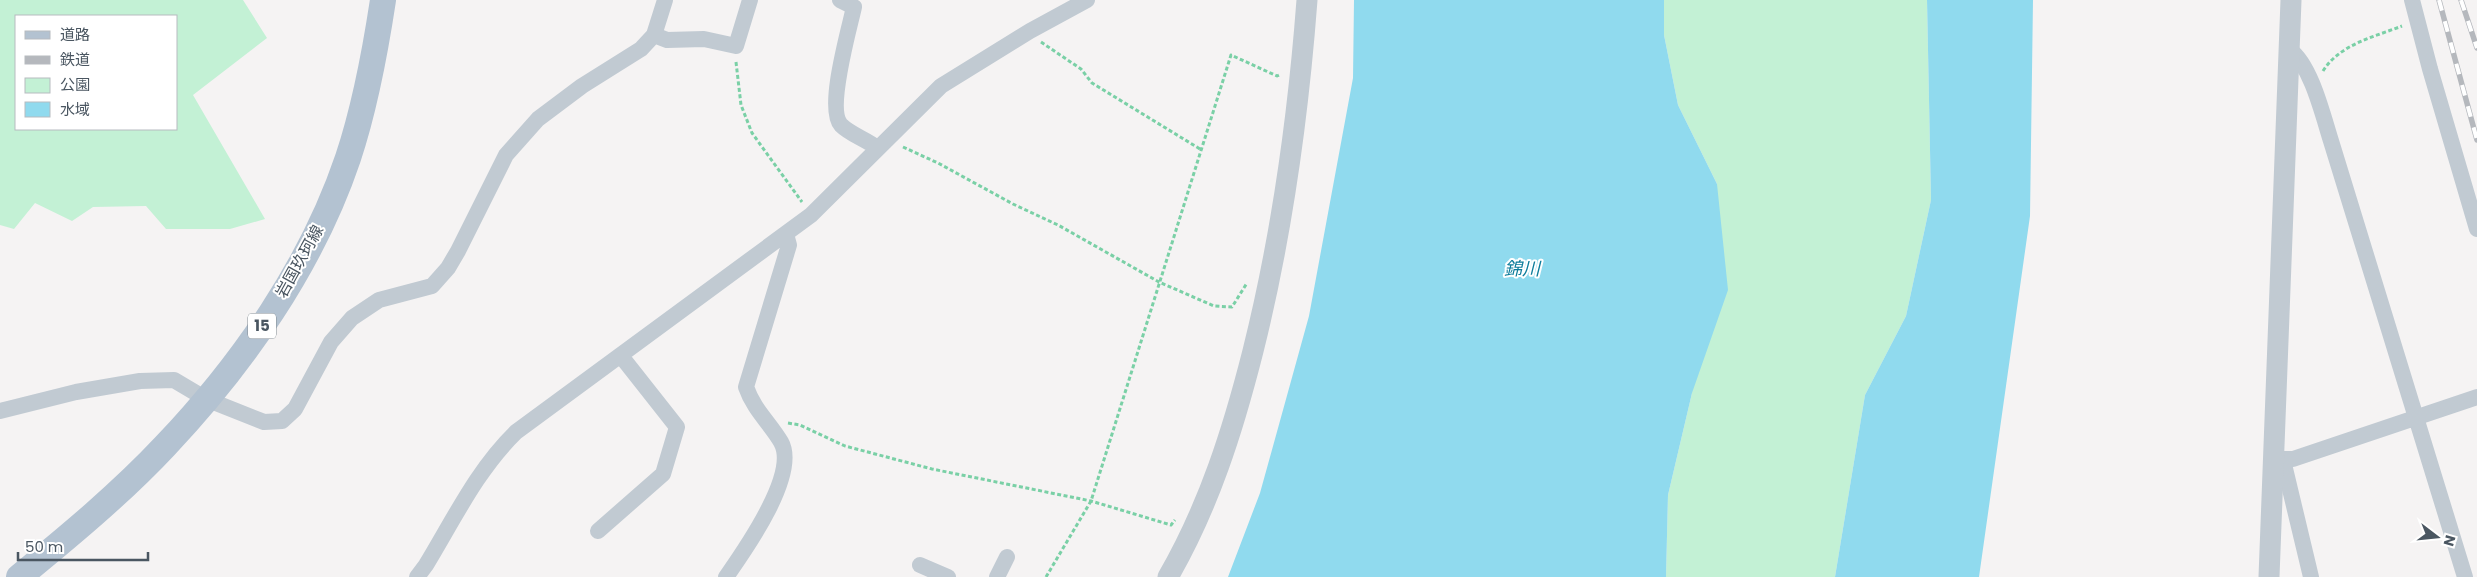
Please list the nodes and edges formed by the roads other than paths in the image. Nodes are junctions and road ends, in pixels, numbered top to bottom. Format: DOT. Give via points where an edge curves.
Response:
graph roads {
  1 [pos="383,0"];
  2 [pos="665,0"];
  3 [pos="750,0"];
  4 [pos="1087,0"];
  5 [pos="1307,0"];
  6 [pos="2291,0"];
  7 [pos="2412,0"];
  8 [pos="851,2"];
  9 [pos="654,36"];
  10 [pos="2290,50"];
  11 [pos="882,143"];
  12 [pos="2477,229"];
  13 [pos="786,234"];
  14 [pos="621,356"];
  15 [pos="2477,397"];
  16 [pos="206,399"];
  17 [pos="0,412"];
  18 [pos="2416,418"];
  19 [pos="2278,459"];
  20 [pos="598,531"];
  21 [pos="1007,557"];
  22 [pos="920,565"];
  23 [pos="19,577"];
  24 [pos="417,577"];
  25 [pos="726,577"];
  26 [pos="948,577"];
  27 [pos="997,577"];
  28 [pos="1168,577"];
  29 [pos="2269,577"];
  30 [pos="2311,577"];
  31 [pos="2465,577"];
  1 -- 16 [label="main road, 岩国玖珂線 / 15" via="364,102 328,207 293,276 245,352"];
  2 -- 9 [label="street"];
  3 -- 9 [label="street" via="736,46 704,39 667,40"];
  4 -- 11 [label="street" via="941,86"];
  5 -- 28 [label="street" via="1286,197 1262,315 1239,405 1215,480 1188,543"];
  6 -- 10 [label="street"];
  7 -- 12 [label="street"];
  8 -- 11 [label="street" via="835,116 841,125 869,141"];
  9 -- 16 [label="street" via="641,49 582,86 538,119 506,155 448,268 432,286 379,300 352,318 331,342 295,409 282,421 264,422"];
  10 -- 18 [label="street" via="2298,56 2315,92"];
  10 -- 19 [label="street"];
  11 -- 13 [label="street" via="811,215"];
  13 -- 14 [label="street"];
  13 -- 25 [label="street" via="789,245 746,387 752,403 781,442 786,457 784,475 767,510"];
  14 -- 20 [label="street" via="677,427 663,474"];
  14 -- 24 [label="street" via="516,432 496,452"];
  15 -- 18 [label="street"];
  16 -- 17 [label="street" via="174,380 140,381 76,392"];
  16 -- 23 [label="main road, 岩国玖珂線 / 15" via="158,453"];
  18 -- 19 [label="street" via="2293,459"];
  18 -- 31 [label="street"];
  19 -- 29 [label="street"];
  19 -- 30 [label="street"];
  21 -- 27 [label="street"];
  22 -- 26 [label="street"];
}
